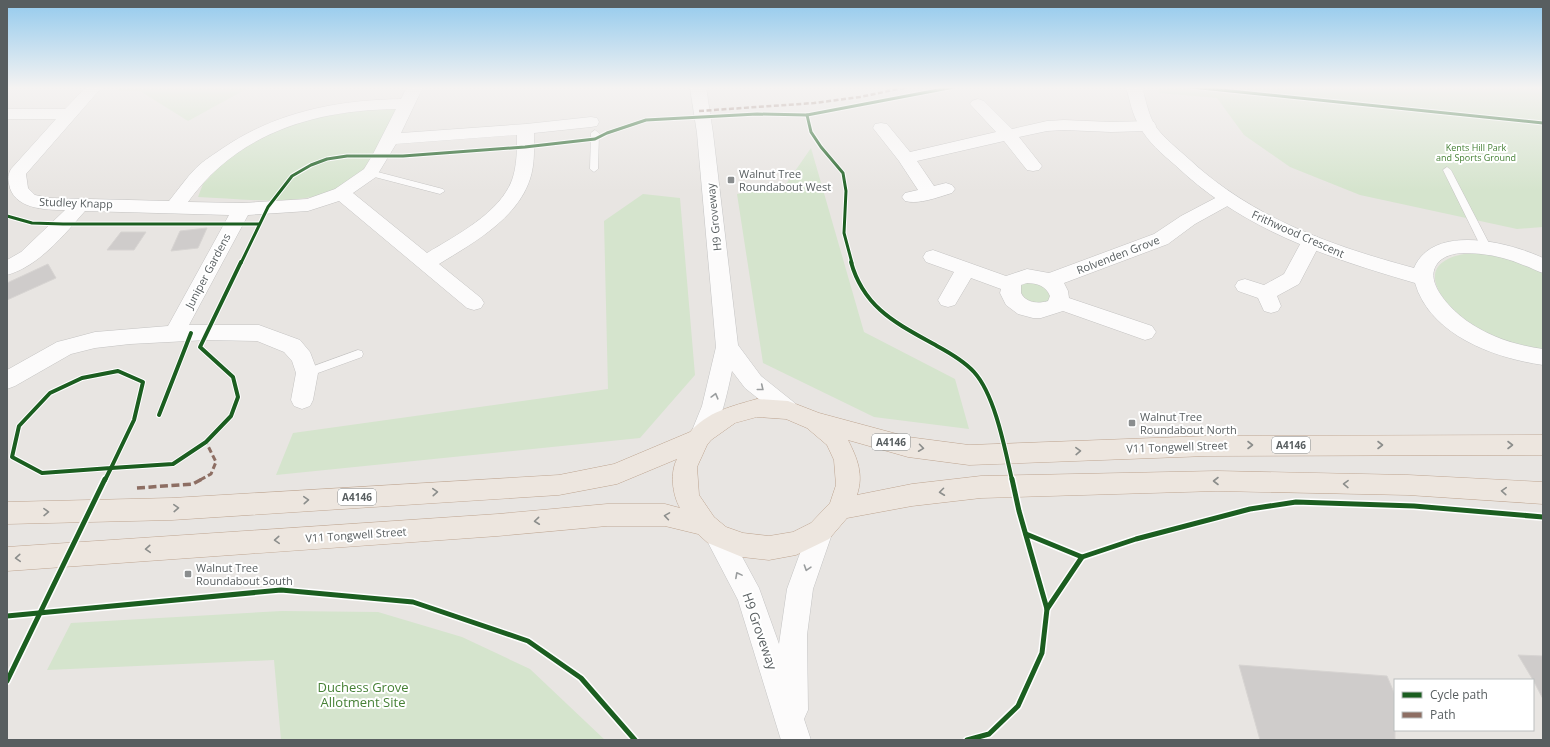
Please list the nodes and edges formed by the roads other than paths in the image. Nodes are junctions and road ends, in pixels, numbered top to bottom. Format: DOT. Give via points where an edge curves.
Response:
graph roads {
  1 [pos="61,122"];
  2 [pos="285,122"];
  3 [pos="398,122"];
  4 [pos="593,122"];
  5 [pos="703,122"];
  6 [pos="995,122"];
  7 [pos="1147,122"];
  8 [pos="1148,126"];
  9 [pos="593,128"];
  10 [pos="881,128"];
  11 [pos="526,129"];
  12 [pos="1008,135"];
  13 [pos="390,139"];
  14 [pos="906,158"];
  15 [pos="1034,166"];
  16 [pos="594,169"];
  17 [pos="1447,170"];
  18 [pos="370,173"];
  19 [pos="12,187"];
  20 [pos="440,191"];
  21 [pos="341,193"];
  22 [pos="911,197"];
  23 [pos="1227,199"];
  24 [pos="81,204"];
  25 [pos="175,206"];
  26 [pos="242,209"];
  27 [pos="1311,242"];
  28 [pos="1486,247"];
  29 [pos="933,257"];
  30 [pos="426,263"];
  31 [pos="1543,266"];
  32 [pos="7,268"];
  33 [pos="966,269"];
  34 [pos="1424,278"];
  35 [pos="1049,281"];
  36 [pos="1011,285"];
  37 [pos="1245,286"];
  38 [pos="948,300"];
  39 [pos="1059,302"];
  40 [pos="474,303"];
  41 [pos="1145,332"];
  42 [pos="174,334"];
  43 [pos="727,347"];
  44 [pos="358,354"];
  45 [pos="1543,357"];
  46 [pos="307,373"];
  47 [pos="7,380"];
  48 [pos="302,400"];
  49 [pos="788,410"];
  50 [pos="815,421"];
  51 [pos="700,436"];
  52 [pos="1543,445"];
  53 [pos="1543,493"];
  54 [pos="840,509"];
  55 [pos="7,512"];
  56 [pos="711,530"];
  57 [pos="820,531"];
  58 [pos="7,559"];
  59 [pos="795,735"];
  1 -- 19 [label="street, Studley Knapp" via="16,173"];
  2 -- 25 [label="street" via="260,132 202,172"];
  3 -- 13 [label="street, Studley Knapp"];
  4 -- 9 [label="street"];
  5 -- 43 [label="street, H9 Groveway"];
  6 -- 12 [label="street"];
  7 -- 8 [label="street, Frithwood Crescent"];
  8 -- 12 [label="street" via="1047,126"];
  8 -- 23 [label="street, Frithwood Crescent" via="1190,172"];
  9 -- 11 [label="street"];
  9 -- 16 [label="lane"];
  10 -- 14 [label="street"];
  11 -- 13 [label="street"];
  11 -- 30 [label="street" via="524,169 518,187 509,200 491,220"];
  12 -- 14 [label="street"];
  12 -- 15 [label="street"];
  13 -- 18 [label="street, Studley Knapp"];
  14 -- 22 [label="street" via="937,191"];
  17 -- 28 [label="lane"];
  18 -- 20 [label="lane"];
  18 -- 21 [label="street, Studley Knapp"];
  19 -- 24 [label="street, Studley Knapp" via="31,201"];
  21 -- 26 [label="street, Studley Knapp" via="308,205"];
  21 -- 30 [label="street"];
  23 -- 27 [label="street, Frithwood Crescent" via="1267,222"];
  23 -- 35 [label="street, Rolvenden Grove" via="1188,220 1161,239"];
  24 -- 25 [label="street, Studley Knapp"];
  24 -- 32 [label="street" via="28,257"];
  25 -- 26 [label="street, Studley Knapp"];
  26 -- 42 [label="street, Juniper Gardens"];
  27 -- 34 [label="street, Frithwood Crescent" via="1350,257"];
  27 -- 37 [label="street" via="1292,279 1269,300"];
  28 -- 31 [label="street" via="1513,253"];
  28 -- 34 [label="street" via="1465,246 1447,249 1433,256 1425,266"];
  29 -- 33 [label="street"];
  30 -- 40 [label="street"];
  33 -- 36 [label="street"];
  33 -- 38 [label="street"];
  34 -- 45 [label="street" via="1430,296 1446,315 1470,333 1500,347"];
  35 -- 36 [label="street" via="1027,276 1014,280"];
  35 -- 39 [label="street" via="1059,291"];
  36 -- 39 [label="street" via="1014,301 1027,309 1043,311 1056,306"];
  39 -- 41 [label="street"];
  42 -- 46 [label="street" via="259,333 292,346 302,358"];
  42 -- 47 [label="street" via="95,340 65,348"];
  43 -- 49 [label="street, one-way" via="754,382"];
  51 -- 43 [label="street, H9 Groveway, one-way" via="712,406"];
  44 -- 46 [label="lane"];
  46 -- 48 [label="street"];
  49 -- 50 [label="highway, A4146"];
  49 -- 51 [label="highway, A4146" via="757,408 728,416"];
  50 -- 52 [label="highway, V11 Tongwell Street / A4146, one-way" via="908,447 969,455 1207,446"];
  50 -- 54 [label="highway, A4146" via="835,438 846,460 848,484"];
  55 -- 51 [label="highway, A4146, one-way" via="172,509 559,484 617,474"];
  51 -- 56 [label="highway" via="685,467 687,498"];
  53 -- 54 [label="highway, one-way" via="1408,485 1217,481 981,487 912,495"];
  54 -- 57 [label="highway, A4146"];
  56 -- 57 [label="highway, A4146" via="742,545 769,548 796,543"];
  56 -- 58 [label="highway, V11 Tongwell Street / A4146, one-way" via="665,515 607,515 498,525"];
  59 -- 56 [label="street, H9 Groveway, one-way" via="750,597"];
  57 -- 59 [label="street, H9 Groveway, one-way" via="800,589 793,635"];
}
